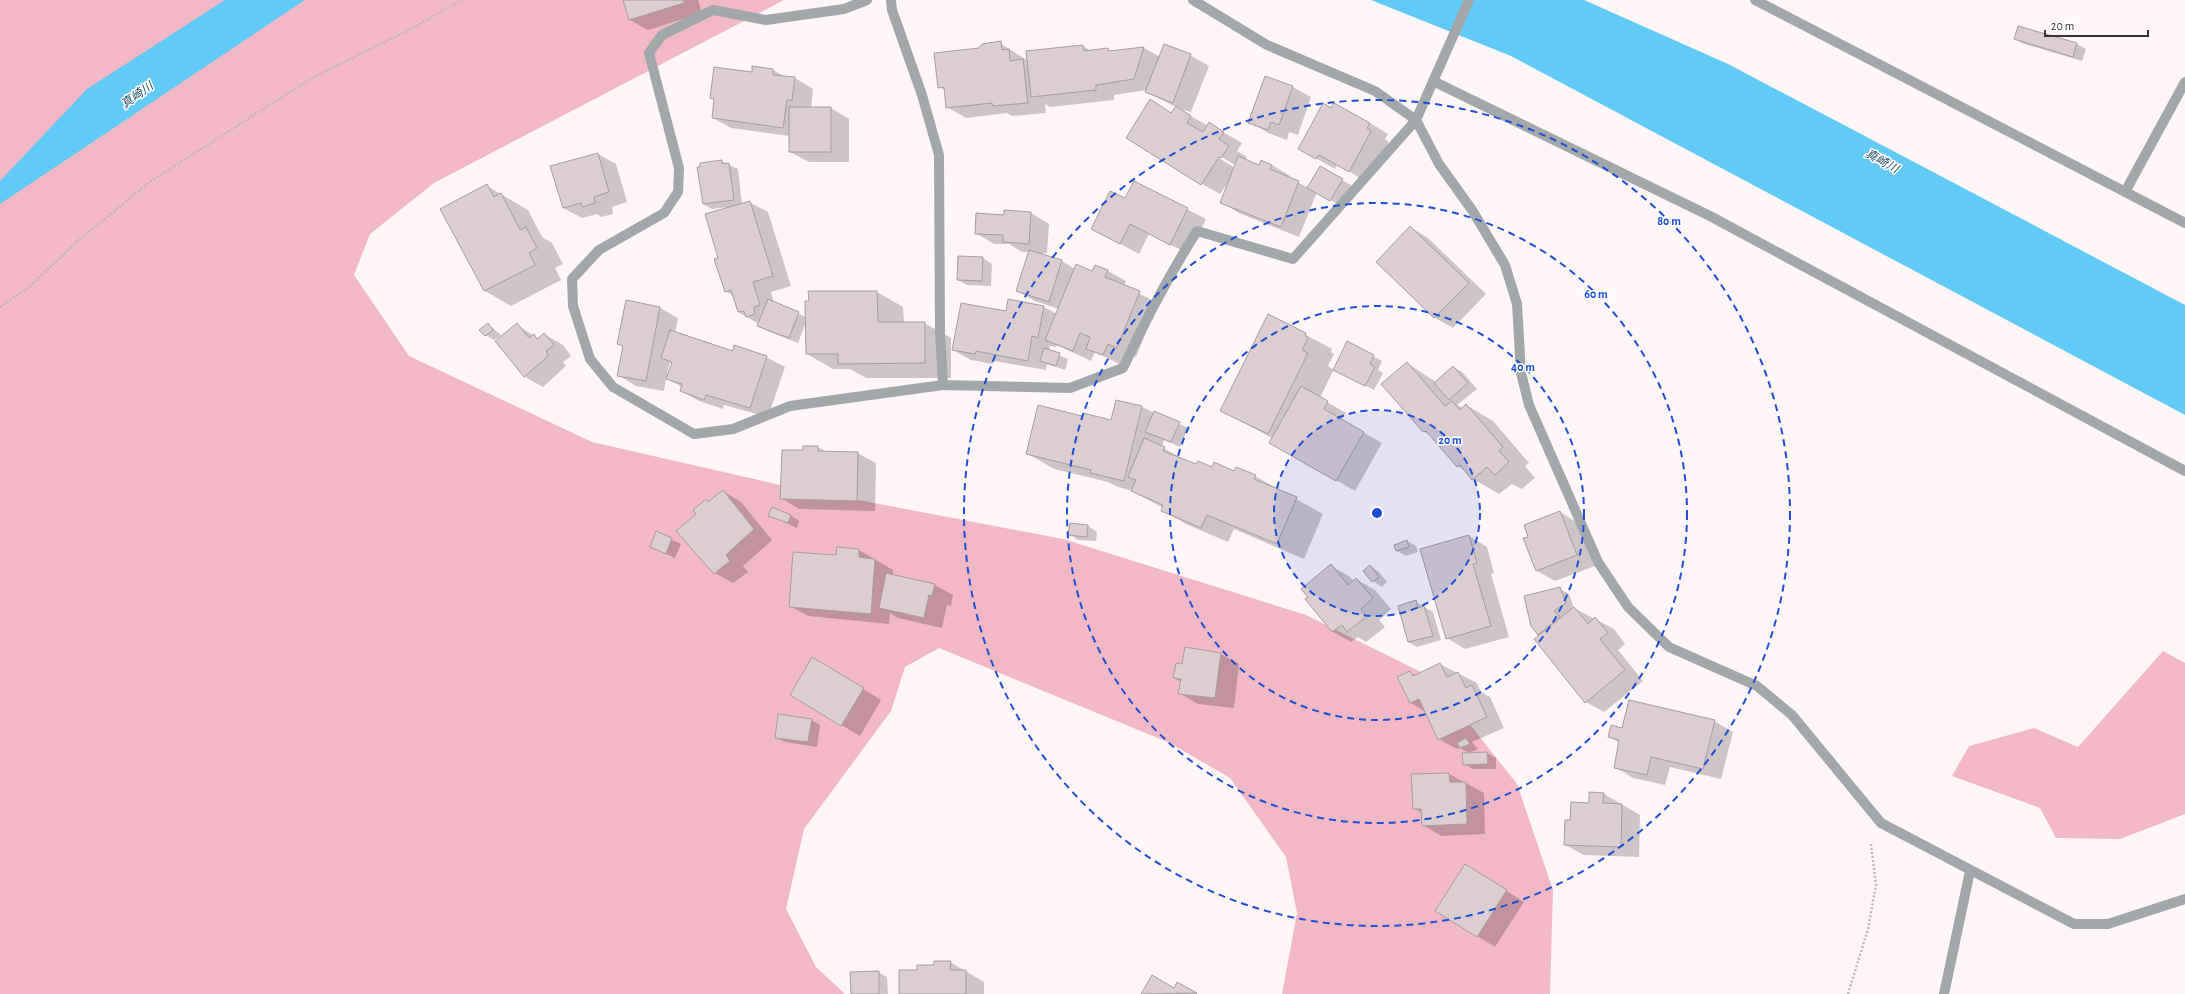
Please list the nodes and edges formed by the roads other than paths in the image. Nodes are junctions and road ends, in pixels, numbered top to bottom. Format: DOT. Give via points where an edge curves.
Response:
graph roads {
  1 [pos="867,0"];
  2 [pos="891,0"];
  3 [pos="1193,0"];
  4 [pos="1469,0"];
  5 [pos="1756,0"];
  6 [pos="1433,81"];
  7 [pos="2185,82"];
  8 [pos="1416,120"];
  9 [pos="2124,192"];
  10 [pos="2185,223"];
  11 [pos="943,385"];
  12 [pos="2185,471"];
  13 [pos="1970,870"];
  14 [pos="2185,899"];
  15 [pos="1944,994"];
  1 -- 11 [label="street" via="844,9 766,20 713,10 662,35 649,53 679,168 678,192 664,213 599,250 572,279 573,306 590,359 613,387 694,434 733,429 790,406"];
  2 -- 11 [label="street" via="892,10 922,95 939,155 940,332"];
  3 -- 8 [label="street" via="1267,45 1375,91"];
  4 -- 6 [label="street"];
  5 -- 9 [label="street"];
  6 -- 8 [label="street"];
  6 -- 12 [label="street" via="1710,216"];
  7 -- 9 [label="street"];
  8 -- 11 [label="street" via="1293,259 1197,231 1149,313 1122,368 1070,388"];
  8 -- 13 [label="street" via="1439,164 1472,210 1505,265 1517,304 1521,373 1529,405 1598,562 1628,607 1669,647 1757,686 1792,715 1881,823"];
  9 -- 10 [label="street"];
  13 -- 14 [label="street" via="2074,924 2108,924"];
  13 -- 15 [label="street"];
}
